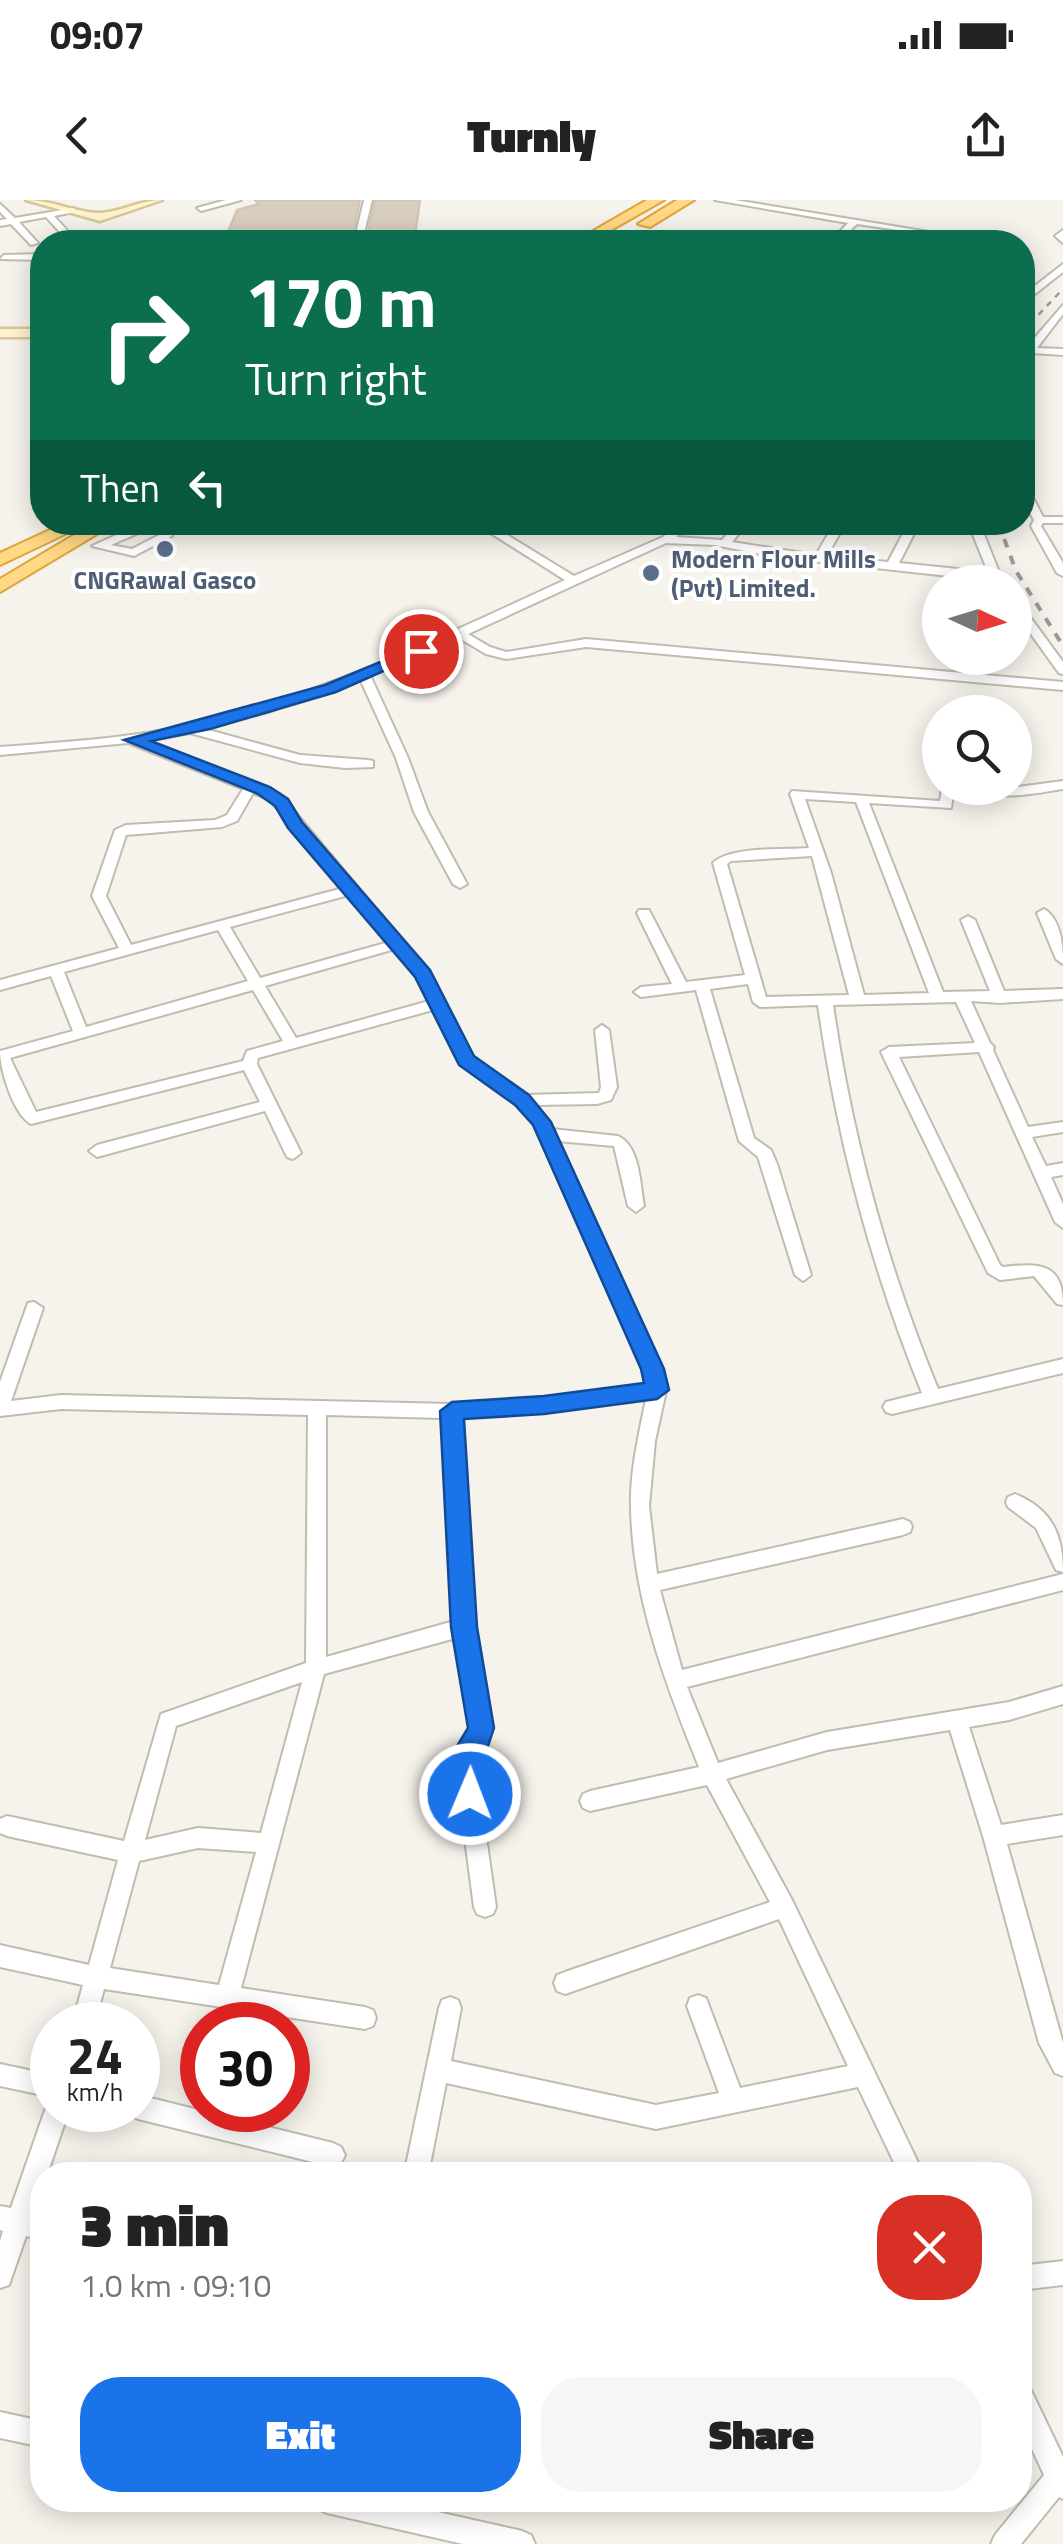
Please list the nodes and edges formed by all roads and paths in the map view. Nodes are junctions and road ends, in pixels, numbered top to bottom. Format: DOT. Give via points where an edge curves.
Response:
graph roads {
  1 [pos="32,200"];
  2 [pos="60,200"];
  3 [pos="138,200"];
  4 [pos="156,200"];
  5 [pos="237,200"];
  6 [pos="368,200"];
  7 [pos="641,200"];
  8 [pos="657,200"];
  9 [pos="671,200"];
  10 [pos="687,200"];
  11 [pos="719,200"];
  12 [pos="0,207"];
  13 [pos="201,208"];
  14 [pos="72,210"];
  15 [pos="48,214"];
  16 [pos="106,214"];
  17 [pos="856,220"];
  18 [pos="13,221"];
  19 [pos="0,223"];
  20 [pos="63,230"];
  21 [pos="361,230"];
  22 [pos="592,230"];
  23 [pos="603,230"];
  24 [pos="617,230"];
  25 [pos="635,230"];
  26 [pos="846,230"];
  27 [pos="913,230"];
  28 [pos="30,239"];
  29 [pos="30,257"];
  30 [pos="1063,267"];
  31 [pos="0,272"];
  32 [pos="1035,290"];
  33 [pos="1062,309"];
  34 [pos="0,333"];
  35 [pos="30,333"];
  36 [pos="1045,333"];
  37 [pos="1063,336"];
  38 [pos="1035,344"];
  39 [pos="1035,350"];
  40 [pos="1063,352"];
  41 [pos="1035,512"];
  42 [pos="1039,520"];
  43 [pos="1063,520"];
  44 [pos="64,535"];
  45 [pos="67,535"];
  46 [pos="70,535"];
  47 [pos="125,535"];
  48 [pos="165,535"];
  49 [pos="499,535"];
  50 [pos="670,535"];
  51 [pos="732,535"];
  52 [pos="833,535"];
  53 [pos="908,535"];
  54 [pos="978,535"];
  55 [pos="664,540"];
  56 [pos="724,544"];
  57 [pos="820,558"];
  58 [pos="0,560"];
  59 [pos="990,565"];
  60 [pos="892,566"];
  61 [pos="0,567"];
  62 [pos="922,570"];
  63 [pos="1063,573"];
  64 [pos="572,580"];
  65 [pos="0,584"];
  66 [pos="1032,627"];
  67 [pos="459,633"];
  68 [pos="1063,670"];
  69 [pos="364,674"];
  70 [pos="1063,686"];
  71 [pos="191,728"];
  72 [pos="132,740"];
  73 [pos="0,751"];
  74 [pos="368,764"];
  75 [pos="1063,784"];
  76 [pos="251,786"];
  77 [pos="1032,789"];
  78 [pos="862,799"];
  79 [pos="922,803"];
  80 [pos="816,852"];
  81 [pos="460,884"];
  82 [pos="351,890"];
  83 [pos="644,912"];
  84 [pos="1044,913"];
  85 [pos="968,920"];
  86 [pos="222,925"];
  87 [pos="398,944"];
  88 [pos="128,952"];
  89 [pos="1063,959"];
  90 [pos="56,971"];
  91 [pos="754,979"];
  92 [pos="256,984"];
  93 [pos="702,984"];
  94 [pos="0,985"];
  95 [pos="682,986"];
  96 [pos="641,992"];
  97 [pos="1063,994"];
  98 [pos="938,998"];
  99 [pos="962,998"];
  100 [pos="1000,998"];
  101 [pos="858,1001"];
  102 [pos="825,1002"];
  103 [pos="436,1004"];
  104 [pos="602,1030"];
  105 [pos="81,1034"];
  106 [pos="292,1044"];
  107 [pos="987,1047"];
  108 [pos="0,1056"];
  109 [pos="249,1064"];
  110 [pos="522,1100"];
  111 [pos="269,1105"];
  112 [pos="1063,1127"];
  113 [pos="1021,1133"];
  114 [pos="546,1134"];
  115 [pos="97,1151"];
  116 [pos="293,1154"];
  117 [pos="1063,1169"];
  118 [pos="1040,1173"];
  119 [pos="636,1206"];
  120 [pos="1063,1222"];
  121 [pos="803,1275"];
  122 [pos="1060,1289"];
  123 [pos="34,1308"];
  124 [pos="1063,1366"];
  125 [pos="657,1390"];
  126 [pos="932,1396"];
  127 [pos="892,1407"];
  128 [pos="0,1408"];
  129 [pos="317,1409"];
  130 [pos="452,1411"];
  131 [pos="1015,1502"];
  132 [pos="903,1527"];
  133 [pos="1063,1564"];
  134 [pos="1063,1582"];
  135 [pos="649,1584"];
  136 [pos="464,1627"];
  137 [pos="316,1668"];
  138 [pos="674,1681"];
  139 [pos="1063,1695"];
  140 [pos="957,1721"];
  141 [pos="712,1774"];
  142 [pos="590,1801"];
  143 [pos="1063,1825"];
  144 [pos="7,1826"];
  145 [pos="994,1836"];
  146 [pos="268,1844"];
  147 [pos="130,1853"];
  148 [pos="784,1906"];
  149 [pos="485,1907"];
  150 [pos="0,1956"];
  151 [pos="96,1977"];
  152 [pos="565,1983"];
  153 [pos="227,1997"];
  154 [pos="89,2002"];
  155 [pos="698,2006"];
  156 [pos="450,2008"];
  157 [pos="365,2018"];
  158 [pos="1063,2065"];
  159 [pos="437,2070"];
  160 [pos="862,2074"];
  161 [pos="0,2076"];
  162 [pos="30,2082"];
  163 [pos="733,2099"];
  164 [pos="160,2112"];
  165 [pos="51,2132"];
  166 [pos="333,2155"];
  167 [pos="40,2162"];
  168 [pos="419,2162"];
  169 [pos="906,2162"];
  170 [pos="30,2193"];
  171 [pos="20,2222"];
  172 [pos="1063,2273"];
  173 [pos="0,2276"];
  174 [pos="1032,2277"];
  175 [pos="1032,2420"];
  176 [pos="0,2424"];
  177 [pos="30,2431"];
  178 [pos="1061,2482"];
  179 [pos="387,2512"];
  180 [pos="522,2544"];
  181 [pos="1004,2544"];
  1 -- 14 [label="main road"];
  2 -- 16 [label="main road"];
  3 -- 16 [label="main road"];
  4 -- 16 [label="main road"];
  5 -- 13 [label="street"];
  6 -- 21 [label="street"];
  7 -- 22 [label="highway"];
  8 -- 23 [label="highway"];
  9 -- 24 [label="highway"];
  10 -- 25 [label="highway"];
  11 -- 17 [label="street"];
  12 -- 18 [label="street"];
  14 -- 15 [label="street"];
  14 -- 16 [label="main road"];
  15 -- 18 [label="street"];
  15 -- 20 [label="street"];
  17 -- 26 [label="street"];
  17 -- 27 [label="street"];
  18 -- 19 [label="street"];
  18 -- 28 [label="street"];
  29 -- 31 [label="street" via="4,256"];
  30 -- 32 [label="street"];
  33 -- 36 [label="street"];
  34 -- 35 [label="main road"];
  36 -- 37 [label="street"];
  36 -- 38 [label="street"];
  39 -- 40 [label="street"];
  41 -- 42 [label="street"];
  42 -- 43 [label="street"];
  42 -- 63 [label="street" via="1036,526"];
  44 -- 58 [label="highway"];
  45 -- 61 [label="highway"];
  46 -- 65 [label="highway"];
  47 -- 48 [label="street" via="98,546 134,553"];
  49 -- 64 [label="street"];
  50 -- 55 [label="street"];
  51 -- 56 [label="street"];
  52 -- 57 [label="street"];
  53 -- 60 [label="street"];
  54 -- 59 [label="street"];
  55 -- 56 [label="street"];
  55 -- 64 [label="street"];
  56 -- 57 [label="street"];
  57 -- 60 [label="street"];
  60 -- 62 [label="street"];
  64 -- 67 [label="street"];
  66 -- 68 [label="street"];
  67 -- 69 [label="street"];
  67 -- 70 [label="street" via="497,654 586,642"];
  69 -- 71 [label="street"];
  69 -- 81 [label="street" via="421,812"];
  71 -- 72 [label="street"];
  71 -- 74 [label="street" via="304,762"];
  72 -- 73 [label="street"];
  72 -- 76 [label="street"];
  75 -- 77 [label="street"];
  76 -- 82 [label="street" via="282,802"];
  76 -- 88 [label="street" via="232,818 217,824 120,832 99,896"];
  78 -- 79 [label="street"];
  78 -- 80 [label="street" via="797,794"];
  78 -- 98 [label="street"];
  80 -- 91 [label="street" via="727,857 720,863"];
  80 -- 101 [label="street"];
  82 -- 86 [label="street"];
  82 -- 87 [label="street"];
  83 -- 95 [label="street"];
  84 -- 89 [label="street"];
  85 -- 100 [label="street"];
  86 -- 88 [label="street"];
  86 -- 92 [label="street"];
  87 -- 92 [label="street"];
  87 -- 103 [label="street" via="423,974"];
  88 -- 90 [label="street"];
  90 -- 94 [label="street"];
  90 -- 105 [label="street"];
  91 -- 93 [label="street"];
  91 -- 102 [label="street" via="760,1002"];
  92 -- 105 [label="street"];
  92 -- 106 [label="street"];
  93 -- 95 [label="street"];
  93 -- 121 [label="street" via="747,1141 770,1164"];
  95 -- 96 [label="street"];
  97 -- 100 [label="street"];
  98 -- 99 [label="street"];
  98 -- 101 [label="street"];
  99 -- 100 [label="street"];
  99 -- 107 [label="street"];
  101 -- 102 [label="street"];
  102 -- 126 [label="street" via="836,1090 905,1333"];
  103 -- 106 [label="street"];
  103 -- 110 [label="street" via="466,1060"];
  104 -- 110 [label="street" via="606,1096"];
  105 -- 108 [label="street"];
  106 -- 109 [label="street" via="252,1056"];
  107 -- 113 [label="street"];
  107 -- 122 [label="street" via="889,1052 994,1270 1036,1268"];
  108 -- 109 [label="street" via="31,1119"];
  109 -- 111 [label="street"];
  110 -- 114 [label="street"];
  111 -- 115 [label="street"];
  111 -- 116 [label="street"];
  112 -- 113 [label="street"];
  113 -- 118 [label="street"];
  114 -- 119 [label="street" via="618,1141"];
  114 -- 125 [label="street"];
  117 -- 118 [label="street"];
  118 -- 120 [label="street"];
  123 -- 128 [label="street"];
  124 -- 126 [label="street"];
  125 -- 130 [label="street"];
  125 -- 135 [label="street" via="640,1506"];
  126 -- 127 [label="street"];
  128 -- 129 [label="street" via="62,1402"];
  129 -- 130 [label="street"];
  129 -- 137 [label="street"];
  130 -- 136 [label="street"];
  131 -- 133 [label="street" via="1043,1523"];
  132 -- 135 [label="street"];
  134 -- 138 [label="street"];
  135 -- 138 [label="street"];
  136 -- 137 [label="street"];
  136 -- 149 [label="street" via="481,1728 464,1756"];
  137 -- 146 [label="street"];
  137 -- 147 [label="street" via="168,1720"];
  138 -- 141 [label="street"];
  139 -- 140 [label="street"];
  140 -- 141 [label="street" via="827,1741"];
  140 -- 145 [label="street"];
  141 -- 142 [label="street"];
  141 -- 148 [label="street"];
  143 -- 145 [label="street"];
  144 -- 147 [label="street"];
  145 -- 158 [label="street" via="1050,2044"];
  146 -- 147 [label="street" via="198,1838"];
  146 -- 153 [label="street"];
  147 -- 151 [label="street"];
  148 -- 152 [label="street"];
  148 -- 160 [label="street"];
  150 -- 151 [label="street"];
  151 -- 153 [label="street"];
  151 -- 154 [label="street"];
  153 -- 157 [label="street"];
  155 -- 163 [label="street"];
  156 -- 159 [label="street"];
  159 -- 163 [label="street" via="656,2117"];
  159 -- 168 [label="street"];
  160 -- 163 [label="street"];
  160 -- 169 [label="street"];
  161 -- 162 [label="street"];
  164 -- 166 [label="street"];
  165 -- 167 [label="street"];
  170 -- 171 [label="street"];
  171 -- 173 [label="street"];
  172 -- 174 [label="street"];
  175 -- 178 [label="street"];
  176 -- 177 [label="street"];
  178 -- 181 [label="street"];
  179 -- 180 [label="street"];
}
